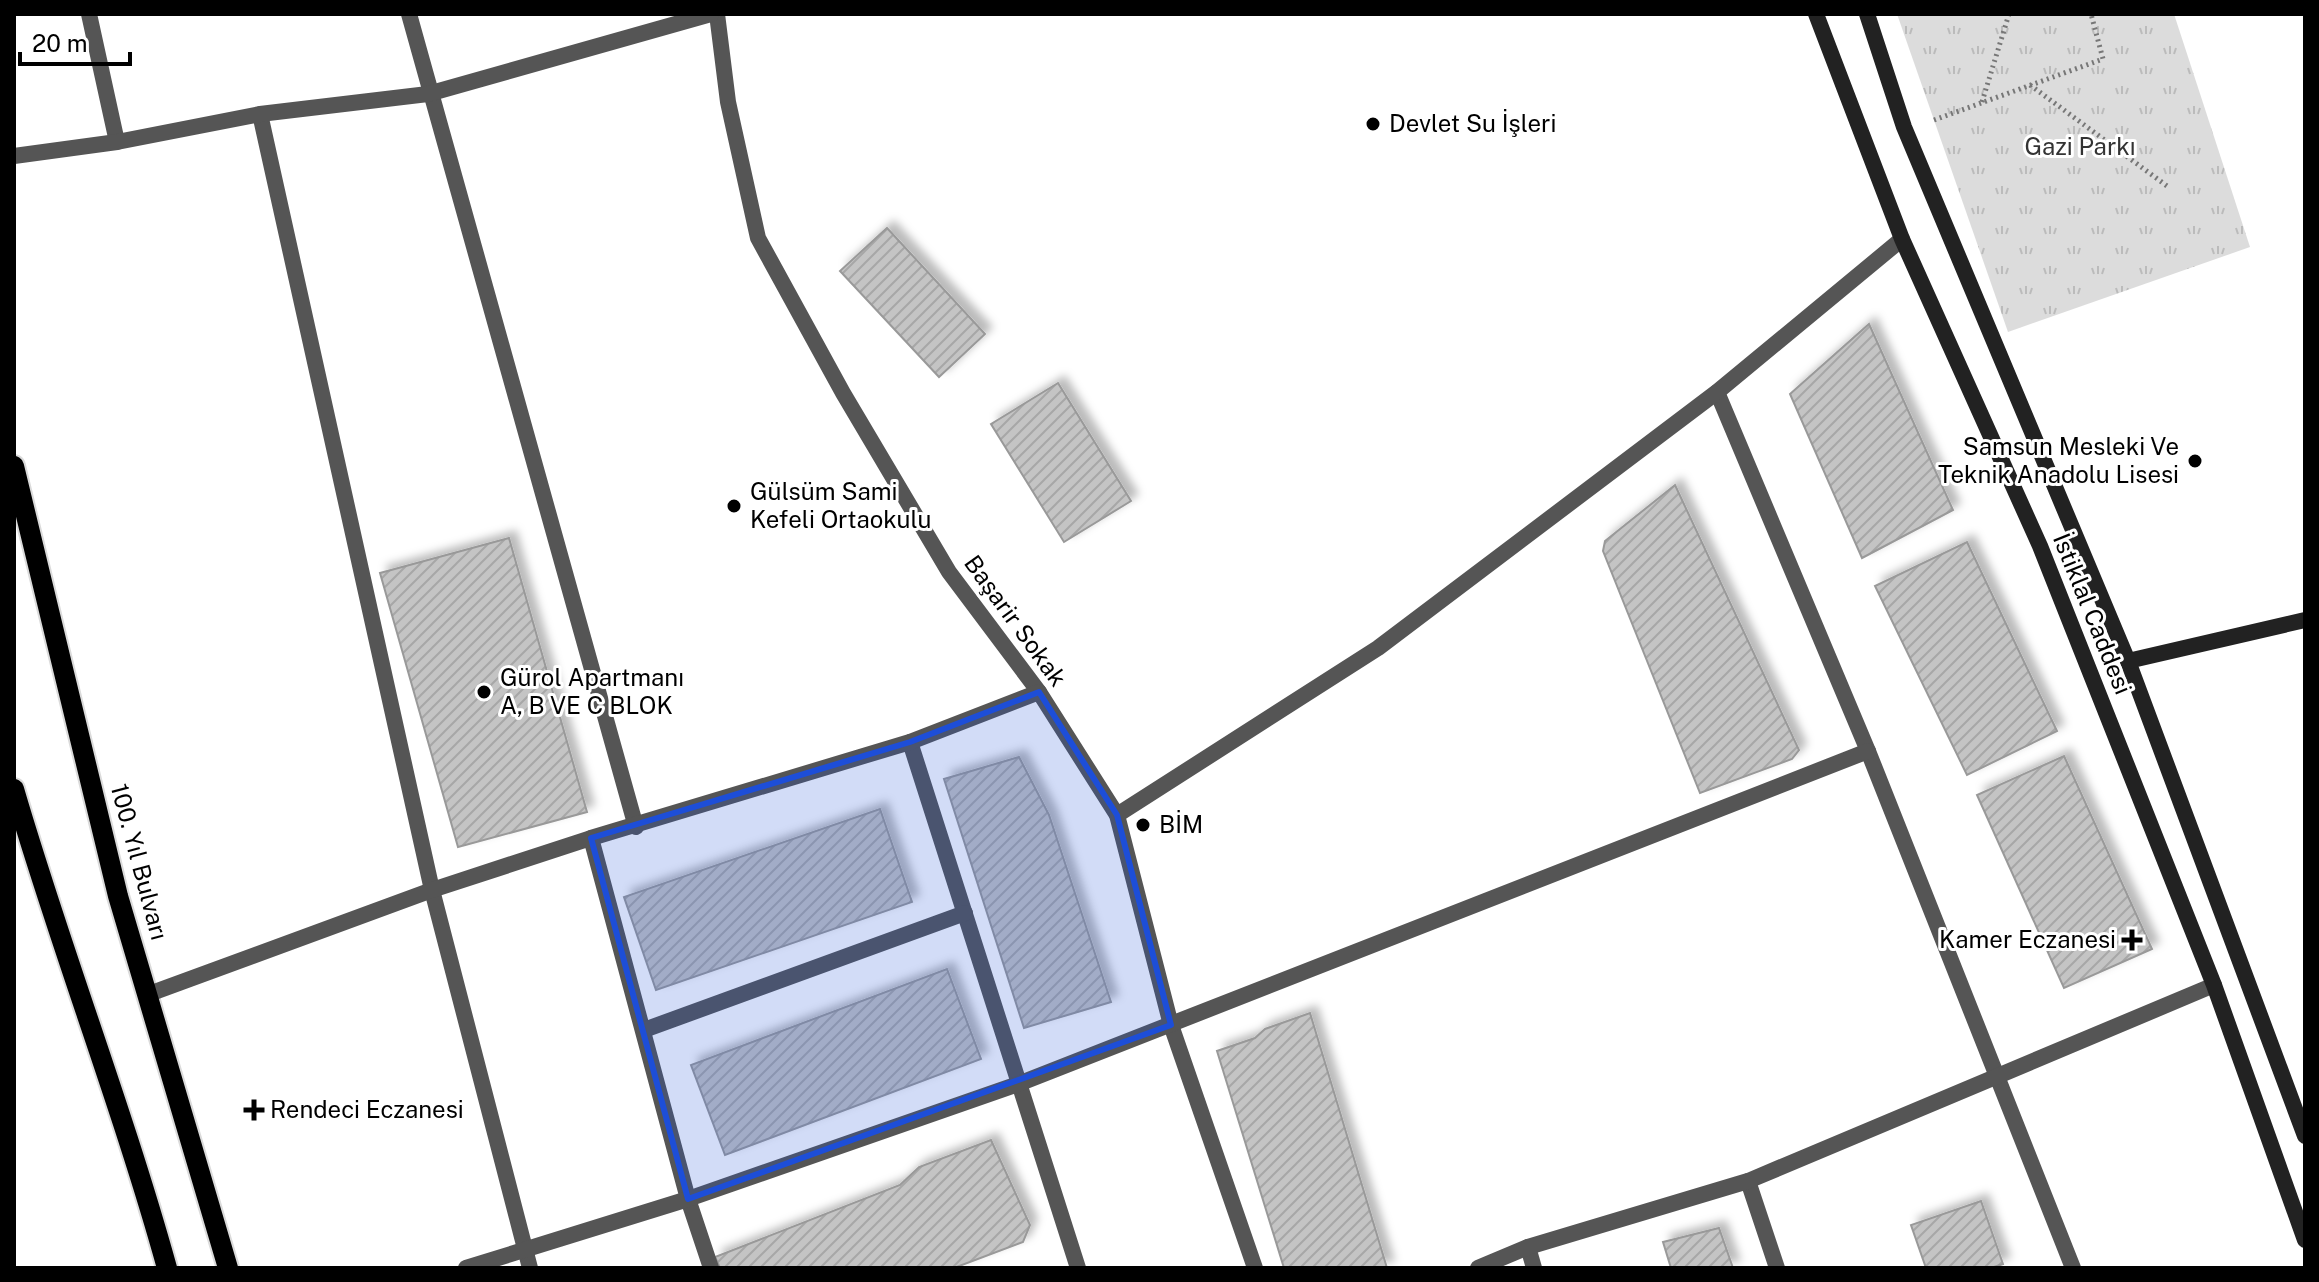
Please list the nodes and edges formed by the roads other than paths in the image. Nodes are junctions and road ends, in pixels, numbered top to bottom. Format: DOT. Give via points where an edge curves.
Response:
graph roads {
  1 [pos="89,14"];
  2 [pos="409,14"];
  3 [pos="711,14"];
  4 [pos="717,14"];
  5 [pos="1816,14"];
  6 [pos="1867,14"];
  7 [pos="428,94"];
  8 [pos="260,114"];
  9 [pos="117,142"];
  10 [pos="14,156"];
  11 [pos="1902,239"];
  12 [pos="1717,392"];
  13 [pos="14,466"];
  14 [pos="2305,620"];
  15 [pos="2128,661"];
  16 [pos="1039,692"];
  17 [pos="910,742"];
  18 [pos="1868,751"];
  19 [pos="14,789"];
  20 [pos="1117,815"];
  21 [pos="636,827"];
  22 [pos="591,838"];
  23 [pos="432,890"];
  24 [pos="965,913"];
  25 [pos="2214,985"];
  26 [pos="149,994"];
  27 [pos="1171,1025"];
  28 [pos="644,1030"];
  29 [pos="1999,1076"];
  30 [pos="1018,1084"];
  31 [pos="2305,1136"];
  32 [pos="1748,1181"];
  33 [pos="688,1199"];
  34 [pos="2305,1240"];
  35 [pos="1528,1247"];
  36 [pos="524,1249"];
  37 [pos="167,1268"];
  38 [pos="228,1268"];
  39 [pos="466,1268"];
  40 [pos="530,1268"];
  41 [pos="711,1268"];
  42 [pos="1078,1268"];
  43 [pos="1255,1268"];
  44 [pos="1478,1268"];
  45 [pos="1534,1268"];
  46 [pos="1777,1268"];
  47 [pos="2073,1268"];
  1 -- 9 [label="street"];
  2 -- 7 [label="street"];
  3 -- 7 [label="street"];
  4 -- 16 [label="street, Başarir Sokak" via="728,102 758,238 949,572"];
  5 -- 11 [label="main road, İstiklal Caddesi"];
  6 -- 15 [label="main road, İstiklal Caddesi" via="1904,127"];
  7 -- 8 [label="street"];
  7 -- 21 [label="street"];
  8 -- 9 [label="street"];
  8 -- 23 [label="street"];
  9 -- 10 [label="street"];
  11 -- 12 [label="street"];
  11 -- 25 [label="main road, İstiklal Caddesi" via="2040,546"];
  12 -- 18 [label="street"];
  12 -- 20 [label="street" via="1378,648"];
  13 -- 26 [label="main road, 100. Yıl Bulvarı" via="118,896"];
  14 -- 15 [label="main road"];
  15 -- 31 [label="main road, İstiklal Caddesi"];
  16 -- 17 [label="street"];
  16 -- 20 [label="street, Başarir Sokak"];
  17 -- 21 [label="street"];
  17 -- 24 [label="street"];
  18 -- 27 [label="street"];
  18 -- 29 [label="street"];
  19 -- 37 [label="main road" via="51,915 139,1164"];
  20 -- 27 [label="street, Başarir Sokak"];
  21 -- 22 [label="street"];
  22 -- 23 [label="street"];
  22 -- 28 [label="street"];
  23 -- 26 [label="street"];
  23 -- 36 [label="street"];
  24 -- 28 [label="street"];
  24 -- 30 [label="street"];
  25 -- 29 [label="street"];
  25 -- 34 [label="main road, İstiklal Caddesi"];
  26 -- 38 [label="main road, 100. Yıl Bulvarı"];
  27 -- 30 [label="street"];
  27 -- 43 [label="street, Başarir Sokak"];
  28 -- 33 [label="street"];
  29 -- 32 [label="street"];
  29 -- 47 [label="street"];
  30 -- 33 [label="street"];
  30 -- 42 [label="street"];
  32 -- 35 [label="street"];
  32 -- 46 [label="street"];
  33 -- 36 [label="street"];
  33 -- 41 [label="street"];
  35 -- 44 [label="street"];
  35 -- 45 [label="street"];
  36 -- 39 [label="street"];
  36 -- 40 [label="street"];
}
